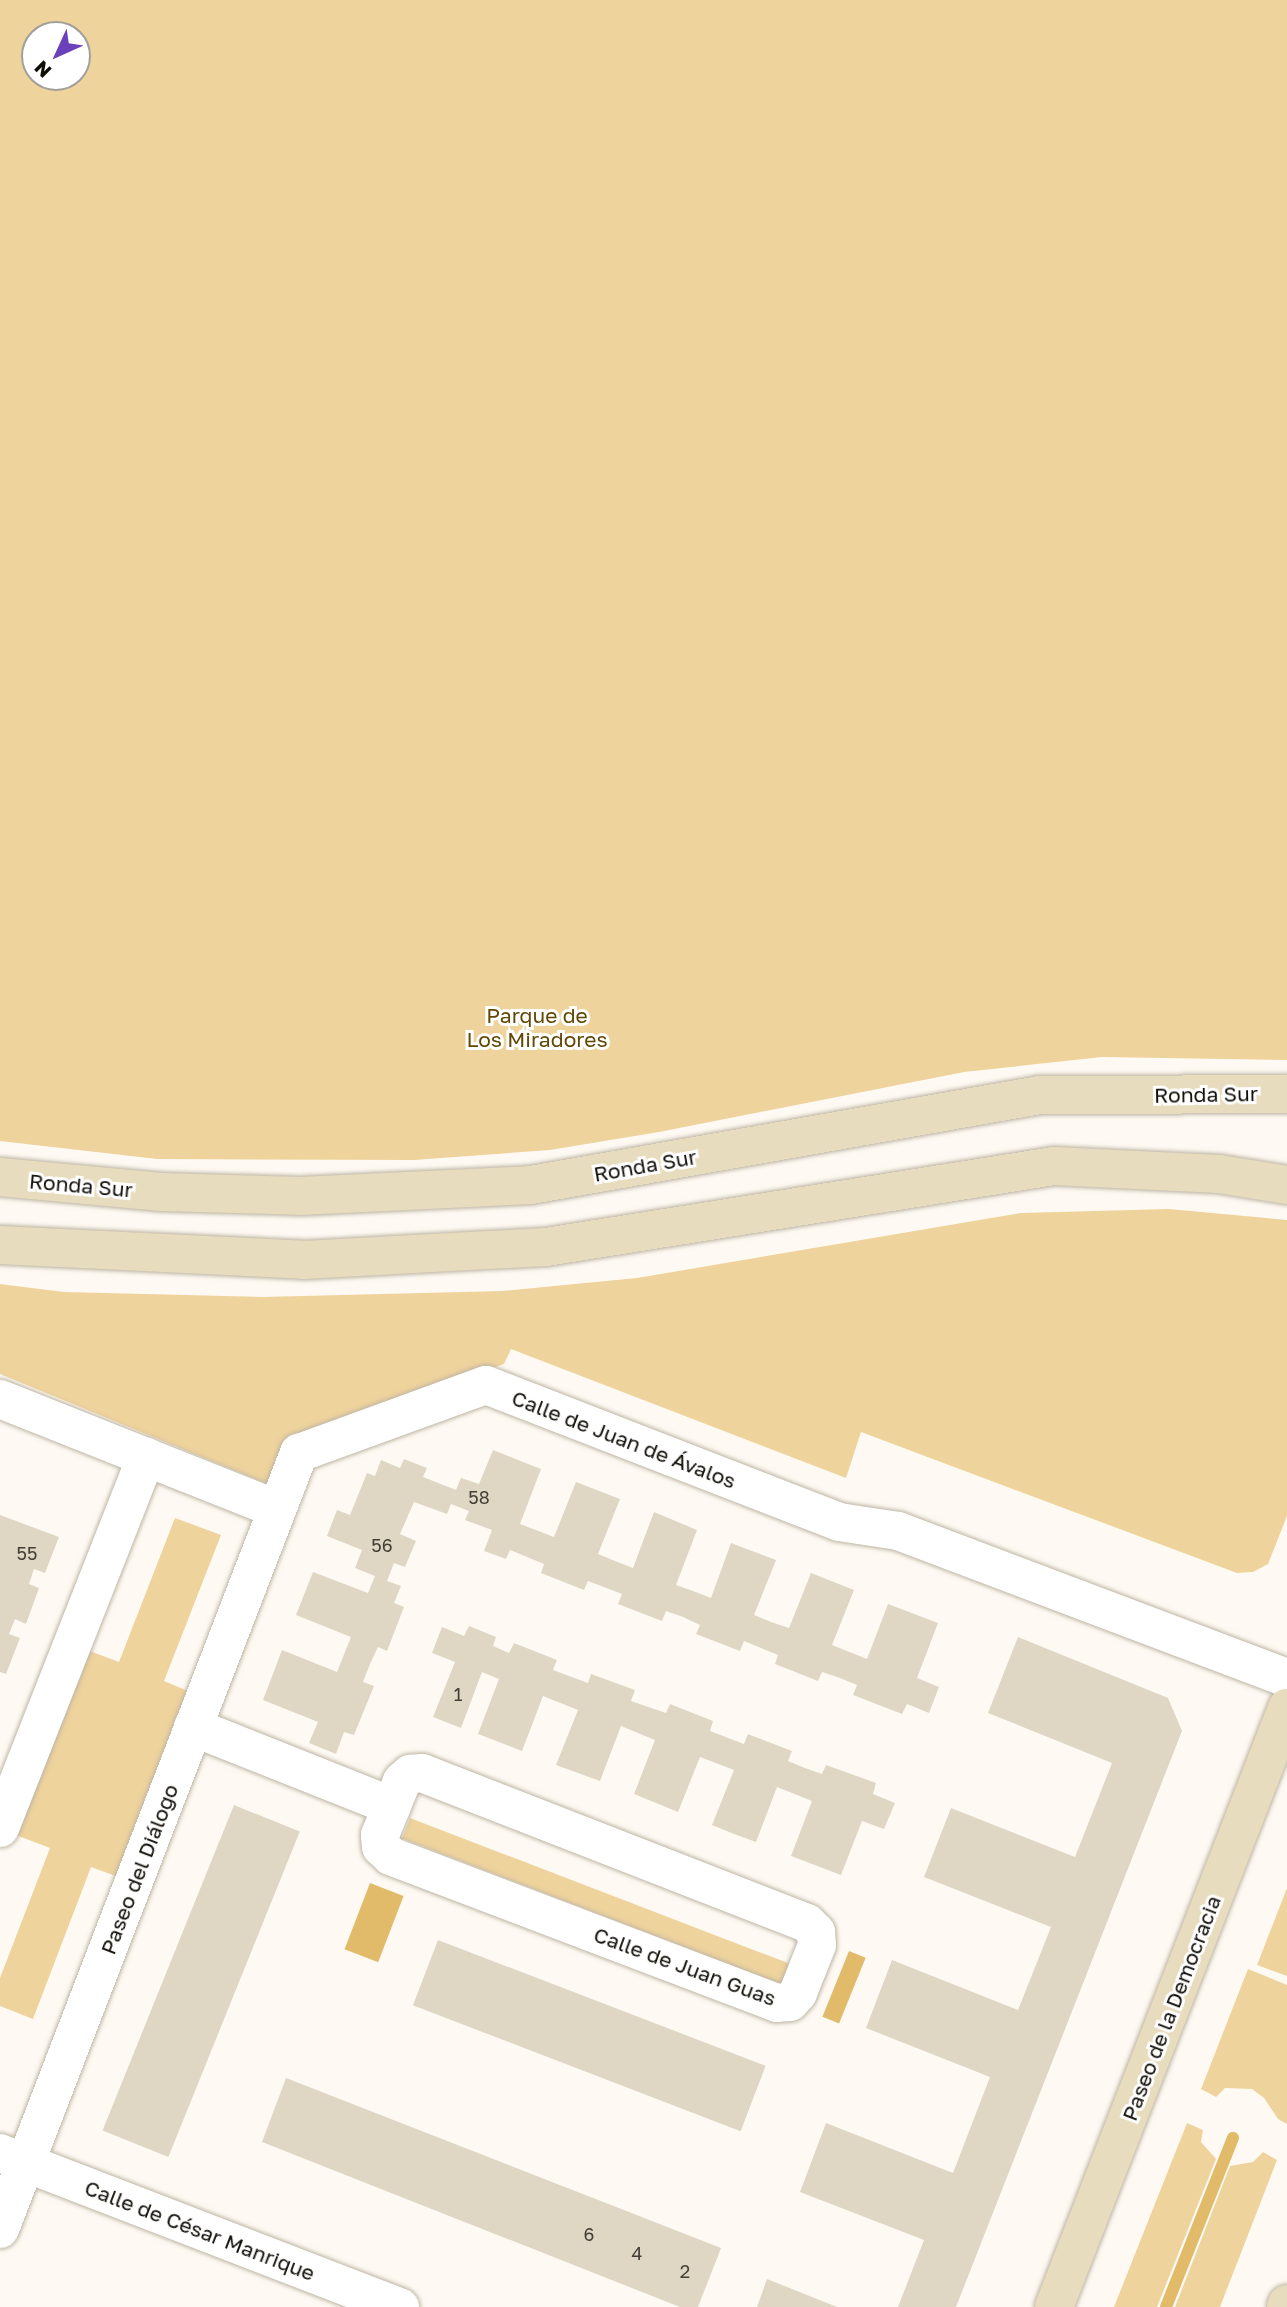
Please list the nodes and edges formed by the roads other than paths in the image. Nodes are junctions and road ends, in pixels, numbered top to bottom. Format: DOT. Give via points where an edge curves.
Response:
graph roads {
  1 [pos="1287,1094"];
  2 [pos="0,1177"];
  3 [pos="1287,1185"];
  4 [pos="0,1245"];
  5 [pos="0,1399"];
  6 [pos="146,1457"];
  7 [pos="277,1509"];
  8 [pos="1287,1678"];
  9 [pos="1287,1708"];
  10 [pos="193,1727"];
  11 [pos="392,1806"];
  12 [pos="0,1828"];
  13 [pos="13,2158"];
  14 [pos="0,2229"];
  15 [pos="399,2307"];
  16 [pos="1054,2307"];
  1 -- 2 [label="main road, Ronda Sur" via="1040,1095 531,1185 300,1196 161,1192"];
  3 -- 4 [label="main road" via="1219,1174 1054,1166 546,1247 304,1260"];
  5 -- 6 [label="street"];
  6 -- 7 [label="street"];
  6 -- 12 [label="street"];
  7 -- 8 [label="street, Calle de Juan de Ávalos" via="299,1453 486,1385 839,1522 898,1531"];
  7 -- 10 [label="street, Paseo del Diálogo"];
  9 -- 16 [label="main road, Paseo de la Democracia"];
  10 -- 11 [label="street"];
  10 -- 13 [label="street, Paseo del Diálogo"];
  11 -- 11 [label="street, Calle de Juan Guas" via="380,1835 381,1847 391,1856 777,2003 790,2002 798,1993 817,1945 816,1932 807,1923 422,1773 410,1774 402,1781"];
  13 -- 14 [label="street, Paseo del Diálogo"];
  13 -- 15 [label="street, Calle de César Manrique"];
}
